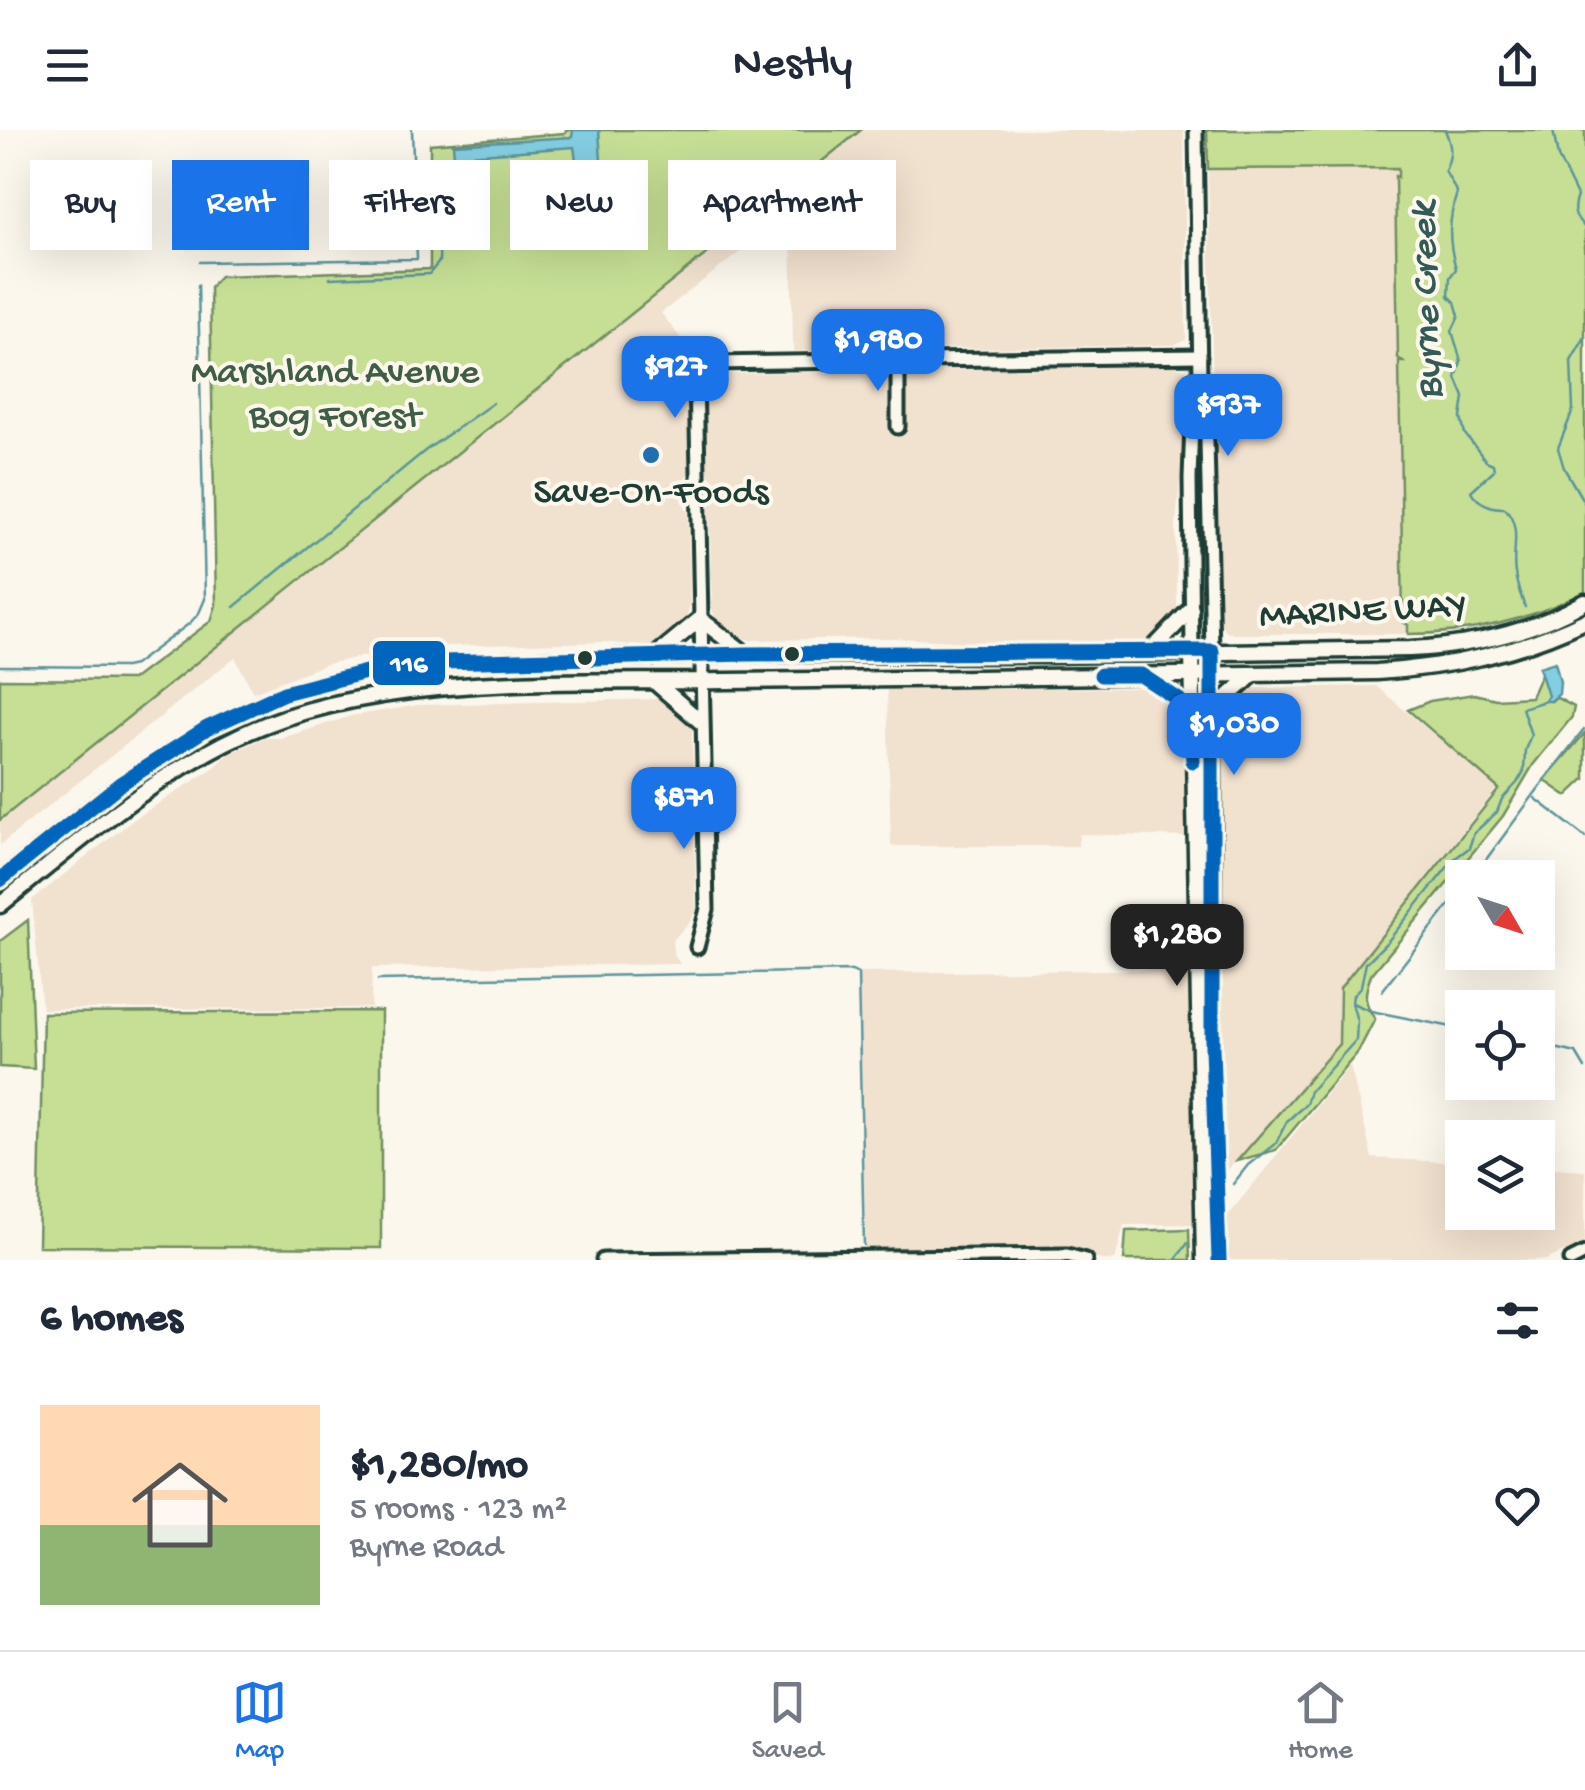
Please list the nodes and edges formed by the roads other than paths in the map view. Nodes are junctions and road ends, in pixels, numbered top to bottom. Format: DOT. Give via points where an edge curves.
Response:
graph roads {
  1 [pos="1196,130"];
  2 [pos="1200,356"];
  3 [pos="898,361"];
  4 [pos="1200,378"];
  5 [pos="898,427"];
  6 [pos="1585,602"];
  7 [pos="1192,609"];
  8 [pos="700,619"];
  9 [pos="1585,621"];
  10 [pos="1212,651"];
  11 [pos="1192,652"];
  12 [pos="1149,653"];
  13 [pos="747,654"];
  14 [pos="654,657"];
  15 [pos="700,658"];
  16 [pos="1141,675"];
  17 [pos="1252,675"];
  18 [pos="1192,676"];
  19 [pos="1212,676"];
  20 [pos="701,681"];
  21 [pos="655,682"];
  22 [pos="1192,716"];
  23 [pos="702,722"];
  24 [pos="1213,726"];
  25 [pos="0,880"];
  26 [pos="0,905"];
  27 [pos="697,948"];
  28 [pos="1585,1253"];
  29 [pos="603,1260"];
  30 [pos="1085,1260"];
  31 [pos="1204,1260"];
  32 [pos="1219,1260"];
  33 [pos="1570,1260"];
  1 -- 2 [label="street"];
  2 -- 3 [label="street"];
  2 -- 4 [label="street"];
  3 -- 5 [label="street"];
  3 -- 8 [label="street" via="714,363 696,376"];
  4 -- 7 [label="street" via="1193,396"];
  4 -- 10 [label="street" via="1206,398"];
  6 -- 10 [label="main road, MARINE WAY" via="1534,626 1450,647"];
  7 -- 11 [label="street"];
  7 -- 12 [label="main road"];
  8 -- 13 [label="main road"];
  8 -- 14 [label="main road"];
  8 -- 15 [label="street"];
  9 -- 17 [label="main road, MARINE WAY" via="1526,646 1450,666"];
  10 -- 11 [label="main road, MARINE WAY"];
  10 -- 19 [label="main road"];
  11 -- 12 [label="main road, MARINE WAY"];
  11 -- 18 [label="main road"];
  12 -- 13 [label="main road, MARINE WAY"];
  13 -- 15 [label="main road, MARINE WAY"];
  14 -- 15 [label="main road, MARINE WAY"];
  14 -- 25 [label="main road, MARINE WAY" via="401,663 284,693 160,755"];
  15 -- 20 [label="street"];
  16 -- 18 [label="main road, MARINE WAY"];
  16 -- 20 [label="main road, MARINE WAY"];
  16 -- 22 [label="main road"];
  17 -- 19 [label="main road, MARINE WAY"];
  17 -- 24 [label="main road" via="1229,696"];
  18 -- 19 [label="main road, MARINE WAY"];
  18 -- 22 [label="main road"];
  19 -- 24 [label="main road"];
  20 -- 21 [label="main road, MARINE WAY"];
  20 -- 23 [label="street"];
  21 -- 23 [label="main road"];
  21 -- 26 [label="main road, MARINE WAY" via="481,686 330,704 241,735 150,788"];
  22 -- 31 [label="main road"];
  23 -- 27 [label="street" via="706,909"];
  24 -- 32 [label="main road"];
  28 -- 33 [label="street"];
  29 -- 30 [label="street"];
}
